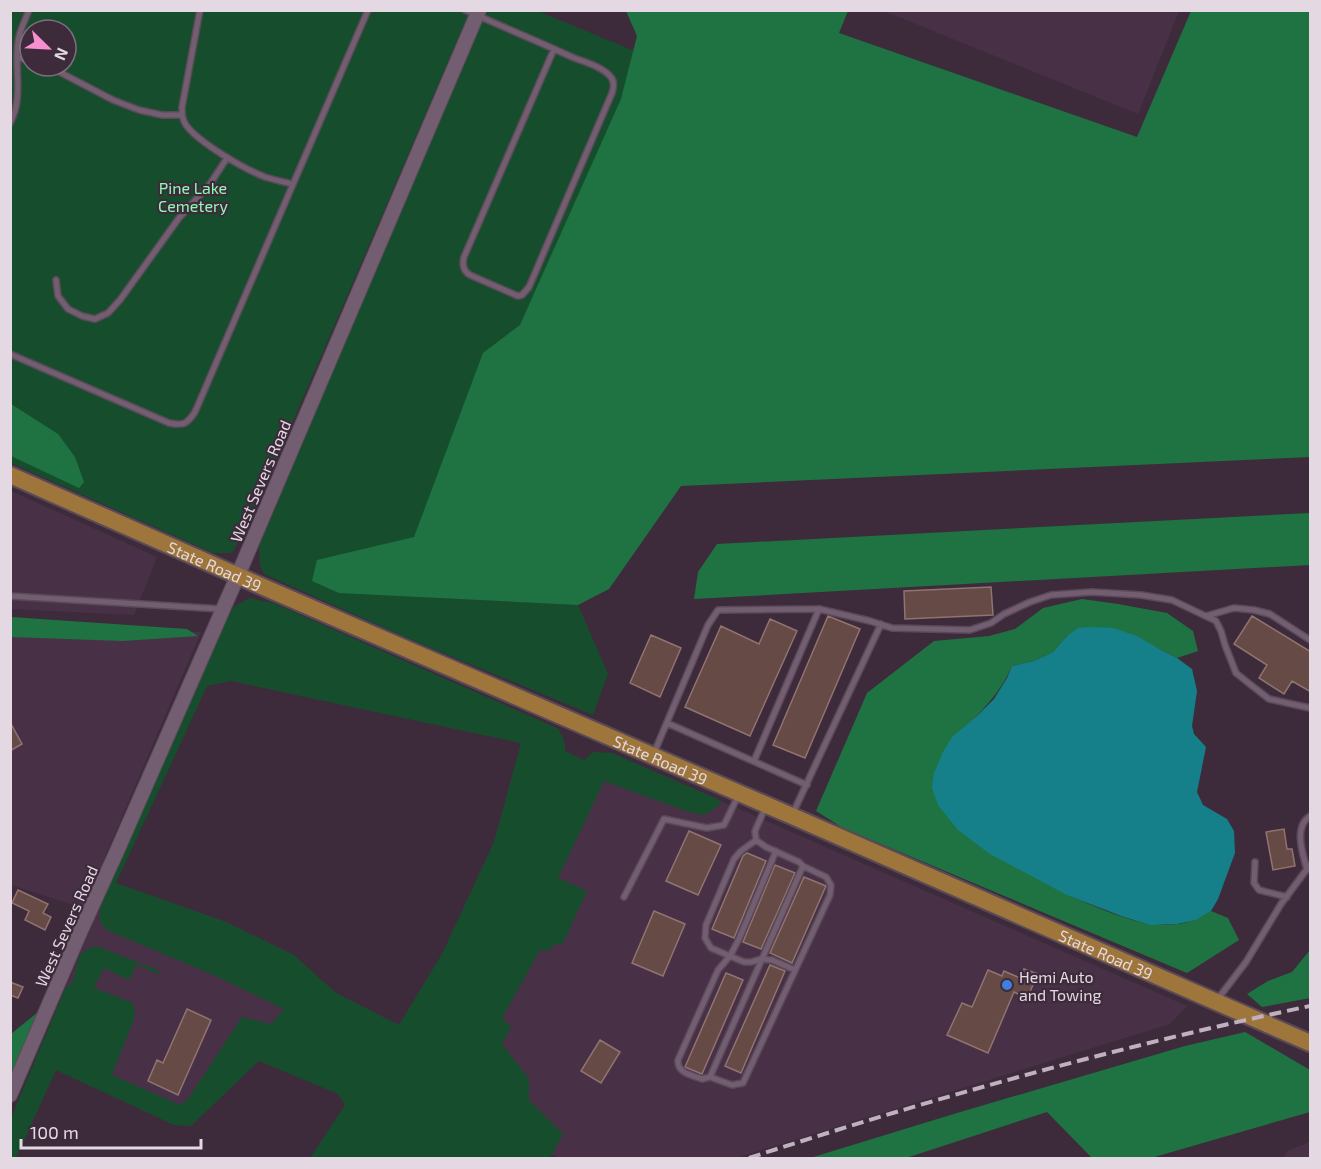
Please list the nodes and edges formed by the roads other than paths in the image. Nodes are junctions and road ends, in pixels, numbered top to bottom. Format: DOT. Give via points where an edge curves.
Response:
graph roads {
  1 [pos="200,10"];
  2 [pos="368,10"];
  3 [pos="473,12"];
  4 [pos="10,34"];
  5 [pos="18,39"];
  6 [pos="554,49"];
  7 [pos="17,57"];
  8 [pos="71,78"];
  9 [pos="182,116"];
  10 [pos="10,123"];
  11 [pos="227,158"];
  12 [pos="293,184"];
  13 [pos="56,280"];
  14 [pos="10,354"];
  15 [pos="10,475"];
  16 [pos="238,575"];
  17 [pos="10,596"];
  18 [pos="222,609"];
  19 [pos="819,609"];
  20 [pos="1206,616"];
  21 [pos="881,624"];
  22 [pos="1311,640"];
  23 [pos="1311,708"];
  24 [pos="667,723"];
  25 [pos="653,755"];
  26 [pos="754,761"];
  27 [pos="807,785"];
  28 [pos="740,793"];
  29 [pos="767,805"];
  30 [pos="792,816"];
  31 [pos="1311,816"];
  32 [pos="756,840"];
  33 [pos="776,851"];
  34 [pos="1255,862"];
  35 [pos="803,866"];
  36 [pos="1309,868"];
  37 [pos="624,897"];
  38 [pos="1287,897"];
  39 [pos="730,956"];
  40 [pos="762,958"];
  41 [pos="795,970"];
  42 [pos="1216,1002"];
  43 [pos="1311,1043"];
  44 [pos="710,1077"];
  45 [pos="10,1095"];
  1 -- 9 [label="lane"];
  2 -- 12 [label="lane"];
  3 -- 6 [label="lane"];
  3 -- 16 [label="street, West Severs Road"];
  4 -- 5 [label="lane"];
  5 -- 7 [label="lane"];
  6 -- 6 [label="lane" via="601,69 611,76 614,85 529,287 518,296 466,273 463,263"];
  7 -- 10 [label="lane" via="17,97"];
  8 -- 9 [label="lane" via="139,110"];
  9 -- 11 [label="lane" via="194,134"];
  11 -- 12 [label="lane" via="265,177"];
  11 -- 13 [label="lane" via="108,313 95,319 68,309 58,296"];
  12 -- 14 [label="lane" via="190,420 169,423"];
  15 -- 16 [label="main road, State Road 39"];
  16 -- 18 [label="street, West Severs Road"];
  16 -- 25 [label="main road, State Road 39"];
  17 -- 18 [label="lane"];
  18 -- 45 [label="street, West Severs Road"];
  19 -- 21 [label="lane"];
  19 -- 24 [label="lane" via="718,610"];
  19 -- 26 [label="lane"];
  20 -- 21 [label="lane" via="1172,600 1092,592 1051,595 970,630 892,628"];
  20 -- 22 [label="lane" via="1234,608 1254,610 1270,614"];
  20 -- 23 [label="lane" via="1216,621 1236,673 1269,699"];
  21 -- 27 [label="lane"];
  24 -- 25 [label="lane"];
  24 -- 26 [label="lane"];
  25 -- 28 [label="main road, State Road 39"];
  26 -- 27 [label="lane"];
  27 -- 30 [label="lane"];
  28 -- 29 [label="main road, State Road 39"];
  28 -- 37 [label="lane" via="724,825 707,828 664,819"];
  29 -- 30 [label="main road, State Road 39"];
  29 -- 32 [label="lane"];
  30 -- 42 [label="main road, State Road 39"];
  31 -- 36 [label="lane" via="1301,830 1300,842"];
  32 -- 33 [label="lane"];
  32 -- 39 [label="lane" via="734,859 706,925 705,938 711,948"];
  33 -- 35 [label="lane"];
  33 -- 39 [label="lane"];
  34 -- 38 [label="lane" via="1254,883 1259,890"];
  35 -- 40 [label="lane"];
  35 -- 41 [label="lane" via="831,885"];
  36 -- 38 [label="lane"];
  38 -- 42 [label="lane"];
  39 -- 40 [label="lane" via="744,962"];
  39 -- 44 [label="lane" via="718,970 678,1060 680,1070 702,1079"];
  40 -- 41 [label="lane"];
  40 -- 44 [label="lane"];
  41 -- 44 [label="lane" via="743,1083 732,1085"];
  42 -- 43 [label="main road, State Road 39"];
}
